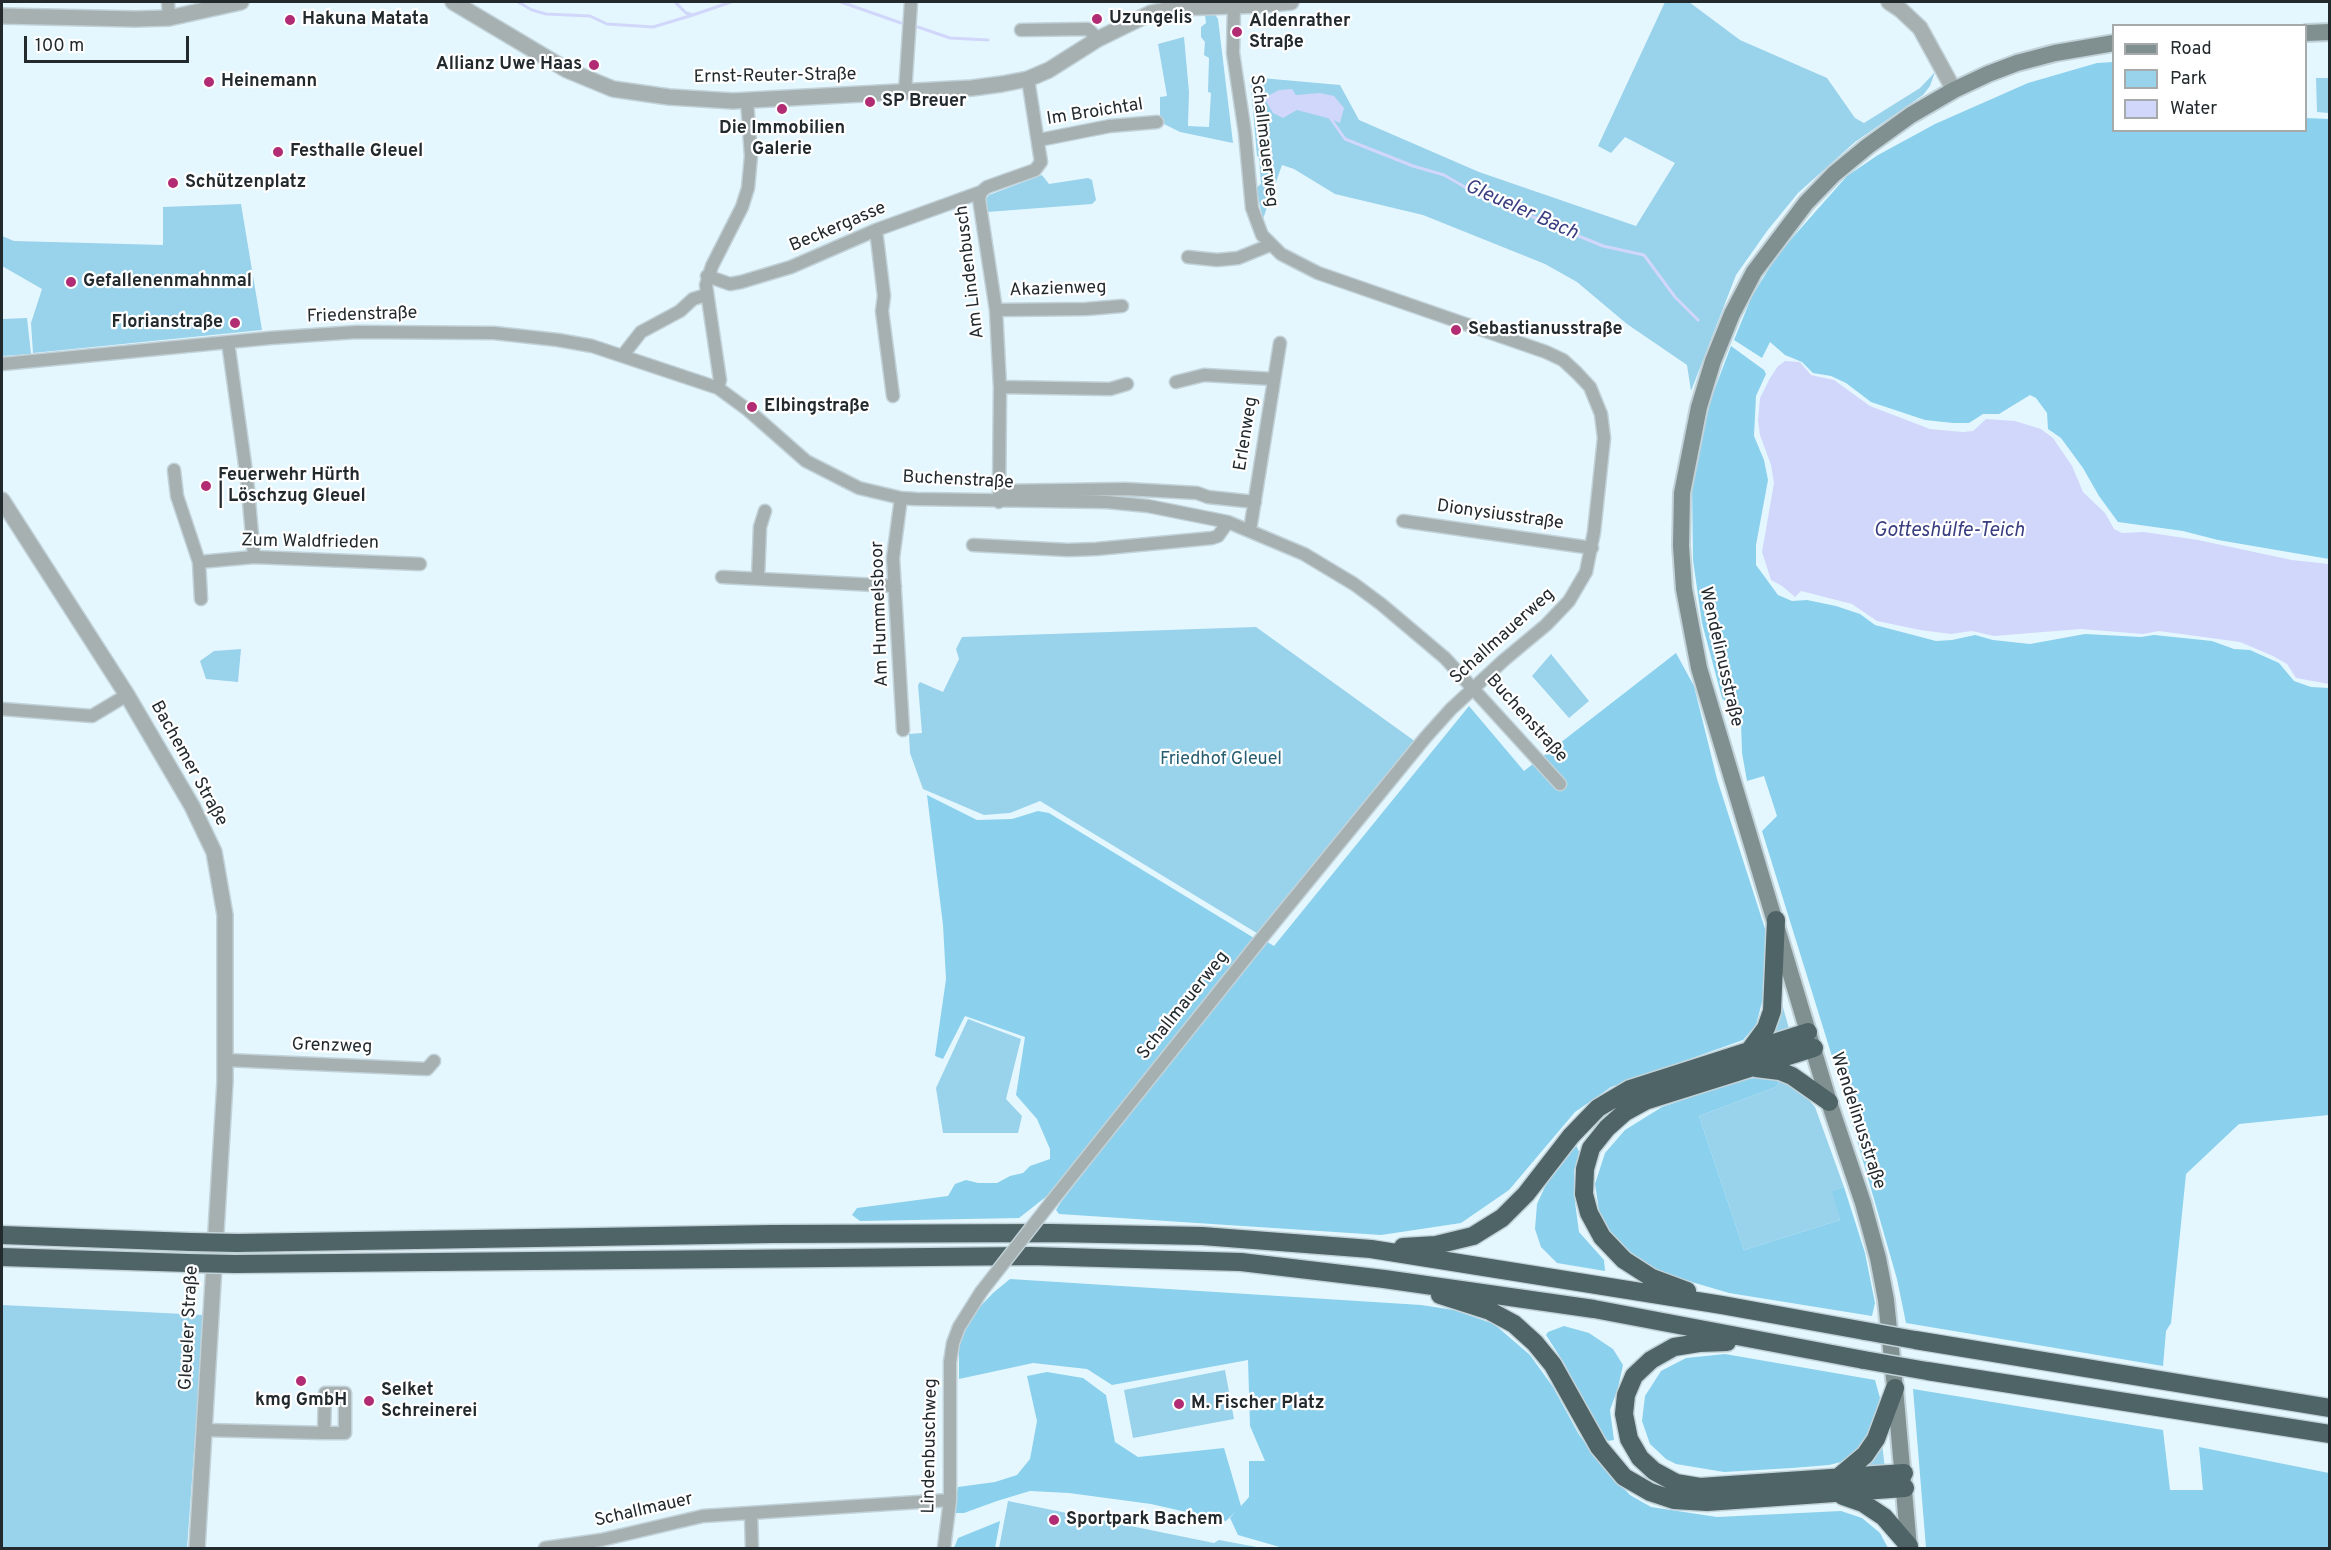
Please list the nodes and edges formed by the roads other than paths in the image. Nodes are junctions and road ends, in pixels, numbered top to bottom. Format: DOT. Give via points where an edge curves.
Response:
graph roads {
  1 [pos="168,2"];
  2 [pos="241,2"];
  3 [pos="453,2"];
  4 [pos="911,2"];
  5 [pos="1291,2"];
  6 [pos="1889,2"];
  7 [pos="1234,5"];
  8 [pos="2,16"];
  9 [pos="169,18"];
  10 [pos="1021,30"];
  11 [pos="2330,32"];
  12 [pos="2307,33"];
  13 [pos="1098,39"];
  14 [pos="2112,43"];
  15 [pos="1028,79"];
  16 [pos="1954,90"];
  17 [pos="905,92"];
  18 [pos="747,101"];
  19 [pos="1157,122"];
  20 [pos="1039,140"];
  21 [pos="981,192"];
  22 [pos="876,230"];
  23 [pos="1270,245"];
  24 [pos="1188,257"];
  25 [pos="707,276"];
  26 [pos="706,295"];
  27 [pos="1122,306"];
  28 [pos="996,310"];
  29 [pos="228,342"];
  30 [pos="1280,342"];
  31 [pos="623,355"];
  32 [pos="2,364"];
  33 [pos="1274,379"];
  34 [pos="1176,382"];
  35 [pos="1128,384"];
  36 [pos="1000,387"];
  37 [pos="718,388"];
  38 [pos="892,396"];
  39 [pos="174,470"];
  40 [pos="1000,496"];
  41 [pos="901,498"];
  42 [pos="2,500"];
  43 [pos="1255,502"];
  44 [pos="765,511"];
  45 [pos="1403,521"];
  46 [pos="1228,522"];
  47 [pos="1250,530"];
  48 [pos="973,545"];
  49 [pos="1592,548"];
  50 [pos="254,557"];
  51 [pos="198,562"];
  52 [pos="420,564"];
  53 [pos="722,577"];
  54 [pos="758,579"];
  55 [pos="895,586"];
  56 [pos="201,599"];
  57 [pos="1473,688"];
  58 [pos="127,695"];
  59 [pos="2,709"];
  60 [pos="903,730"];
  61 [pos="1560,784"];
  62 [pos="1776,920"];
  63 [pos="1811,1040"];
  64 [pos="1750,1059"];
  65 [pos="225,1060"];
  66 [pos="434,1061"];
  67 [pos="1829,1102"];
  68 [pos="215,1227"];
  69 [pos="2,1235"];
  70 [pos="1371,1249"];
  71 [pos="2,1257"];
  72 [pos="1384,1279"];
  73 [pos="1722,1305"];
  74 [pos="1766,1341"];
  75 [pos="953,1343"];
  76 [pos="1895,1388"];
  77 [pos="2330,1408"];
  78 [pos="204,1430"];
  79 [pos="324,1433"];
  80 [pos="2330,1434"];
  81 [pos="1905,1481"];
  82 [pos="1837,1485"];
  83 [pos="950,1500"];
  84 [pos="751,1513"];
  85 [pos="1909,1547"];
  86 [pos="197,1548"];
  87 [pos="545,1548"];
  88 [pos="752,1548"];
  89 [pos="944,1548"];
  1 -- 9 [label="street"];
  2 -- 9 [label="street"];
  3 -- 18 [label="street, Ernst-Reuter-Straße" via="567,70 613,89"];
  4 -- 17 [label="street"];
  5 -- 7 [label="street, Ernst-Reuter-Straße"];
  6 -- 16 [label="street" via="1920,28"];
  7 -- 13 [label="street, Ernst-Reuter-Straße" via="1151,13"];
  7 -- 23 [label="street, Schallmauerweg" via="1233,53 1252,208"];
  8 -- 9 [label="street"];
  10 -- 13 [label="street" via="1088,29"];
  11 -- 12 [label="main road"];
  13 -- 15 [label="street, Ernst-Reuter-Straße"];
  14 -- 16 [label="main road, Wendelinusstraße" via="2017,63"];
  15 -- 17 [label="street, Ernst-Reuter-Straße" via="972,88"];
  15 -- 20 [label="street, Am Lindenbusch"];
  16 -- 62 [label="main road, Wendelinusstraße" via="1868,146 1820,189 1780,235 1754,272 1732,314 1713,361 1689,448 1682,493 1681,546 1690,629"];
  17 -- 18 [label="street, Ernst-Reuter-Straße"];
  18 -- 25 [label="street" via="751,156 747,188 742,207"];
  19 -- 20 [label="street, Im Broichtal" via="1110,126"];
  20 -- 21 [label="street, Am Lindenbusch" via="1039,167"];
  21 -- 22 [label="street, Beckergasse"];
  21 -- 28 [label="street, Am Lindenbusch"];
  22 -- 25 [label="street, Beckergasse" via="791,267 741,282 722,282"];
  22 -- 38 [label="street"];
  23 -- 24 [label="street" via="1238,258"];
  23 -- 49 [label="street, Schallmauerweg" via="1318,273 1546,352 1577,373 1590,387 1601,414 1604,438"];
  25 -- 26 [label="street"];
  26 -- 31 [label="street" via="641,332"];
  26 -- 37 [label="street" via="720,380"];
  27 -- 28 [label="street, Akazienweg"];
  28 -- 36 [label="street, Am Lindenbusch"];
  29 -- 31 [label="street, Friedenstraße" via="357,332 494,333 558,340"];
  29 -- 32 [label="street, Friedenstraße"];
  29 -- 50 [label="street"];
  30 -- 33 [label="street, Erlenweg"];
  31 -- 37 [label="street, Friedenstraße"];
  33 -- 34 [label="street" via="1204,375"];
  33 -- 43 [label="street, Erlenweg"];
  35 -- 36 [label="street" via="1110,388"];
  36 -- 40 [label="street, Am Lindenbusch"];
  37 -- 41 [label="street, Buchenstraße" via="806,460 859,488"];
  39 -- 51 [label="street" via="177,496"];
  40 -- 41 [label="street, Buchenstraße"];
  40 -- 43 [label="street, Buchenstraße" via="1125,489 1197,493"];
  40 -- 46 [label="street, Buchenstraße" via="1148,506"];
  41 -- 55 [label="street, Am Hummelsboor" via="894,546"];
  42 -- 58 [label="street, Bachemer Straße"];
  43 -- 47 [label="street, Erlenweg"];
  44 -- 54 [label="street" via="760,527"];
  45 -- 49 [label="street, Dionysiusstraße"];
  46 -- 47 [label="street, Buchenstraße"];
  46 -- 48 [label="street" via="1212,538 1096,549"];
  47 -- 57 [label="street, Buchenstraße" via="1354,584 1413,629"];
  49 -- 57 [label="street, Schallmauerweg" via="1586,572 1569,602"];
  50 -- 51 [label="street, Zum Waldfrieden"];
  50 -- 52 [label="street, Zum Waldfrieden"];
  51 -- 56 [label="street"];
  53 -- 54 [label="street"];
  54 -- 55 [label="street"];
  55 -- 60 [label="street, Am Hummelsboor"];
  57 -- 61 [label="street, Buchenstraße"];
  57 -- 75 [label="street, Schallmauerweg, bridge" via="1425,738 1052,1201 981,1292"];
  58 -- 59 [label="street" via="92,716"];
  58 -- 65 [label="street, Bachemer Straße" via="192,806 214,852 225,915"];
  62 -- 63 [label="main road, Wendelinusstraße"];
  62 -- 64 [label="highway" via="1773,1011"];
  63 -- 64 [label="highway"];
  63 -- 67 [label="main road, Wendelinusstraße"];
  64 -- 67 [label="highway" via="1792,1076"];
  64 -- 70 [label="highway" via="1630,1089 1598,1108 1526,1194 1502,1218 1473,1236 1436,1245"];
  64 -- 73 [label="highway" via="1624,1112 1592,1148 1585,1169 1584,1194 1590,1213 1602,1237 1624,1260 1652,1278"];
  65 -- 66 [label="street, Grenzweg" via="427,1069"];
  65 -- 68 [label="street, Bachemer Straße"];
  67 -- 76 [label="main road, Wendelinusstraße" via="1878,1258"];
  68 -- 78 [label="street, Gleueler Straße"];
  69 -- 70 [label="highway, bridge" via="237,1243 1051,1233 1202,1236"];
  70 -- 73 [label="highway"];
  71 -- 72 [label="highway, bridge" via="235,1264 1030,1256 1241,1262"];
  72 -- 74 [label="highway" via="1594,1310"];
  72 -- 82 [label="highway" via="1490,1311 1514,1324 1553,1365 1599,1447 1624,1477 1650,1492 1674,1500 1707,1502"];
  73 -- 77 [label="highway, bridge"];
  74 -- 80 [label="highway, bridge" via="1927,1371"];
  74 -- 82 [label="highway" via="1674,1347 1651,1360 1635,1376 1626,1395 1624,1414 1629,1439 1654,1472 1676,1483 1700,1487"];
  75 -- 83 [label="street, Lindenbuschweg"];
  76 -- 81 [label="main road, Wendelinusstraße"];
  76 -- 82 [label="highway" via="1876,1439"];
  78 -- 79 [label="street"];
  78 -- 86 [label="street, Gleueler Straße"];
  81 -- 82 [label="highway"];
  81 -- 85 [label="main road, Wendelinusstraße"];
  82 -- 85 [label="highway" via="1884,1517"];
  83 -- 84 [label="street, Schallmauer"];
  83 -- 89 [label="street, Lindenbuschweg"];
  84 -- 87 [label="street, Schallmauer" via="703,1516 601,1540"];
  84 -- 88 [label="street"];
}
